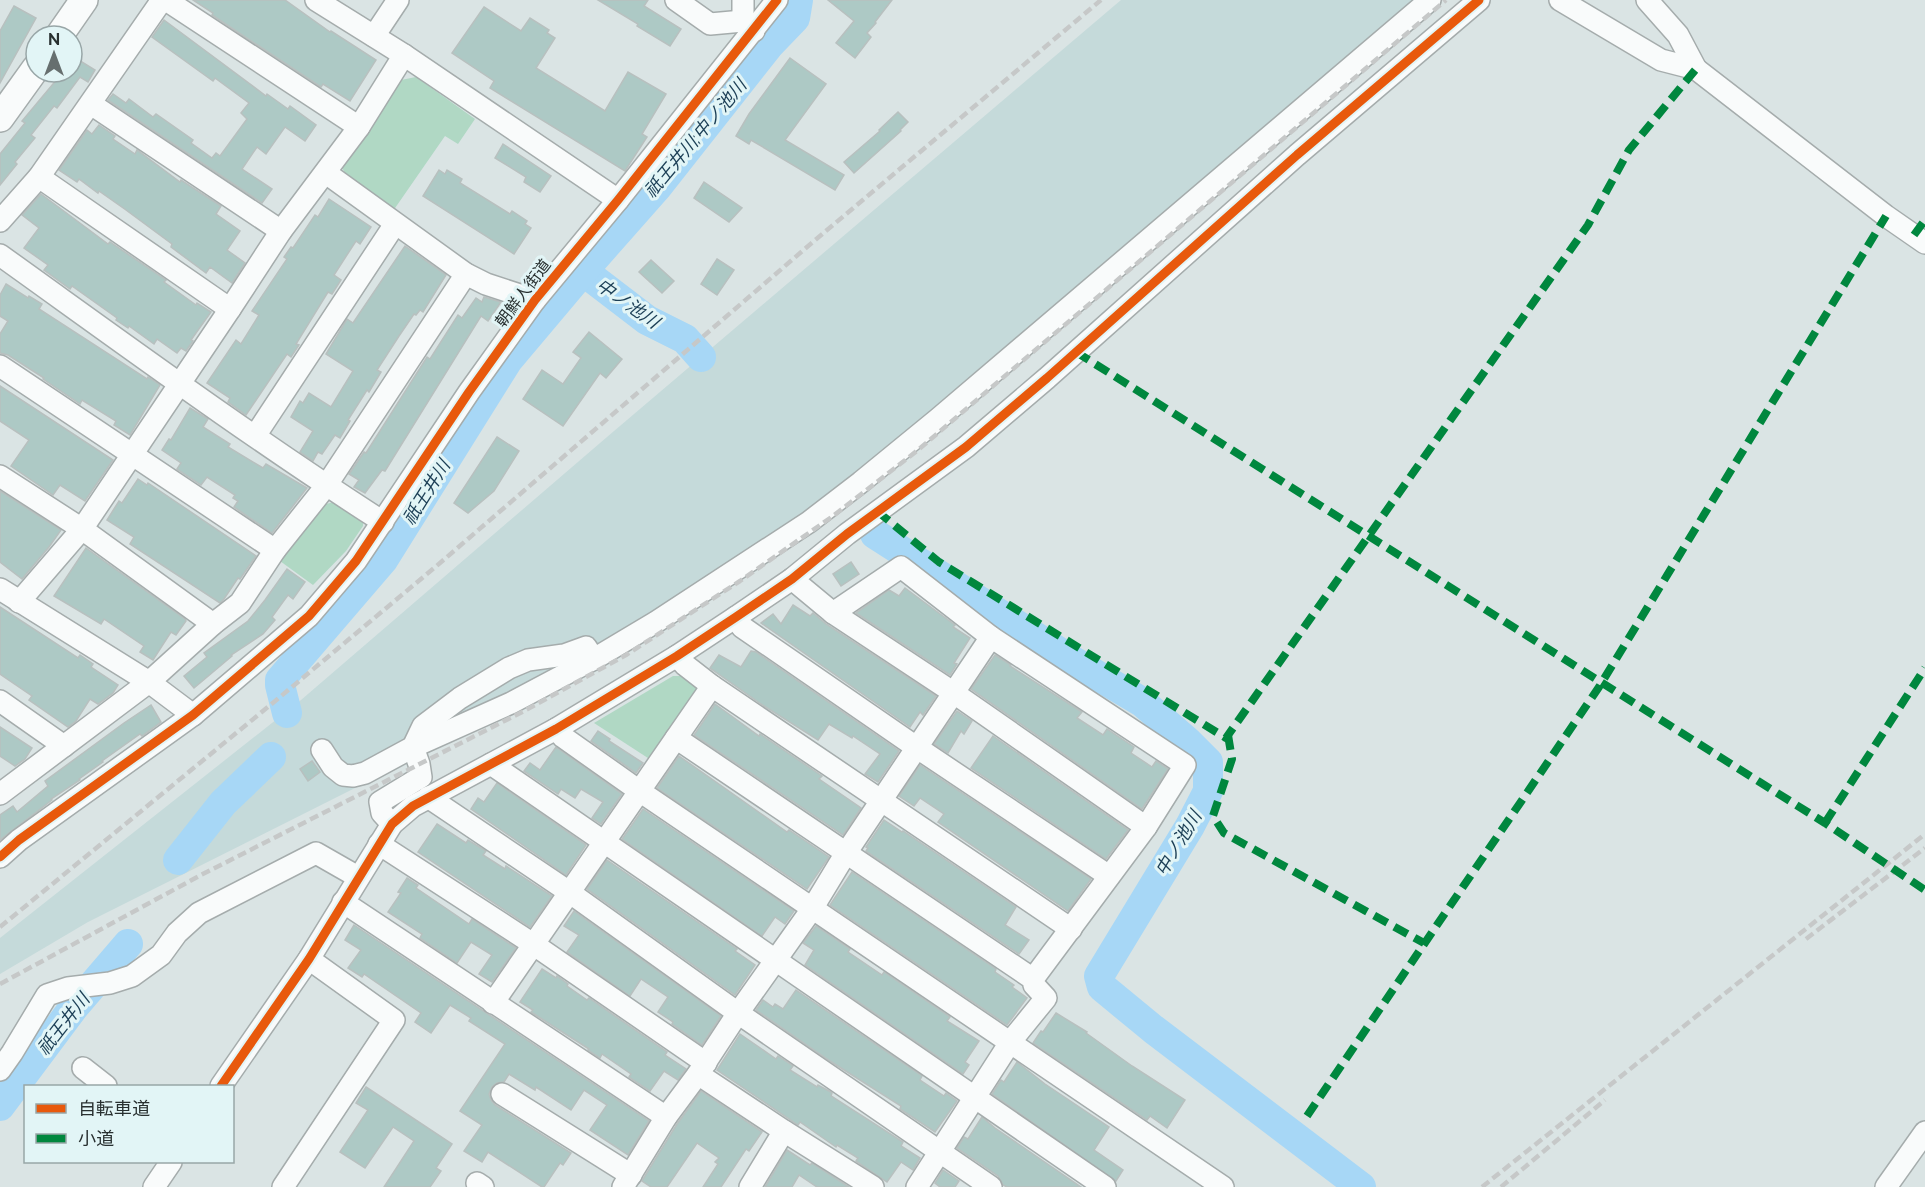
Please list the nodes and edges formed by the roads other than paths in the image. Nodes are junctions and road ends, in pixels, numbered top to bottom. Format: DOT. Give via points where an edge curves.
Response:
graph roads {
  1 [pos="84,0"];
  2 [pos="164,0"];
  3 [pos="316,0"];
  4 [pos="398,0"];
  5 [pos="676,0"];
  6 [pos="1430,0"];
  7 [pos="1479,0"];
  8 [pos="1560,0"];
  9 [pos="1647,0"];
  10 [pos="775,4"];
  11 [pos="747,17"];
  12 [pos="67,24"];
  13 [pos="374,36"];
  14 [pos="404,55"];
  15 [pos="1696,69"];
  16 [pos="24,83"];
  17 [pos="91,104"];
  18 [pos="2,110"];
  19 [pos="359,127"];
  20 [pos="326,173"];
  21 [pos="39,177"];
  22 [pos="618,200"];
  23 [pos="0,221"];
  24 [pos="396,225"];
  25 [pos="280,231"];
  26 [pos="1925,243"];
  27 [pos="0,255"];
  28 [pos="466,274"];
  29 [pos="535,300"];
  30 [pos="230,309"];
  31 [pos="0,366"];
  32 [pos="180,384"];
  33 [pos="255,436"];
  34 [pos="133,456"];
  35 [pos="0,476"];
  36 [pos="326,486"];
  37 [pos="383,522"];
  38 [pos="82,529"];
  39 [pos="275,550"];
  40 [pos="792,579"];
  41 [pos="0,589"];
  42 [pos="19,602"];
  43 [pos="833,613"];
  44 [pos="736,617"];
  45 [pos="213,624"];
  46 [pos="992,637"];
  47 [pos="677,656"];
  48 [pos="594,659"];
  49 [pos="149,682"];
  50 [pos="712,686"];
  51 [pos="954,693"];
  52 [pos="0,701"];
  53 [pos="193,715"];
  54 [pos="556,729"];
  55 [pos="676,738"];
  56 [pos="64,746"];
  57 [pos="412,747"];
  58 [pos="916,747"];
  59 [pos="322,750"];
  60 [pos="491,764"];
  61 [pos="638,790"];
  62 [pos="0,794"];
  63 [pos="428,797"];
  64 [pos="881,800"];
  65 [pos="392,824"];
  66 [pos="1146,827"];
  67 [pos="603,842"];
  68 [pos="379,844"];
  69 [pos="846,853"];
  70 [pos="0,857"];
  71 [pos="1109,876"];
  72 [pos="358,877"];
  73 [pos="569,892"];
  74 [pos="343,902"];
  75 [pos="812,909"];
  76 [pos="1071,929"];
  77 [pos="533,945"];
  78 [pos="309,959"];
  79 [pos="776,960"];
  80 [pos="1033,979"];
  81 [pos="493,1003"];
  82 [pos="738,1013"];
  83 [pos="1011,1041"];
  84 [pos="82,1068"];
  85 [pos="702,1069"];
  86 [pos="0,1070"];
  87 [pos="105,1085"];
  88 [pos="222,1085"];
  89 [pos="502,1094"];
  90 [pos="974,1098"];
  91 [pos="666,1117"];
  92 [pos="784,1131"];
  93 [pos="1925,1132"];
  94 [pos="940,1153"];
  95 [pos="170,1163"];
  96 [pos="627,1181"];
  97 [pos="1216,1185"];
  98 [pos="154,1187"];
  99 [pos="283,1187"];
  100 [pos="750,1187"];
  101 [pos="873,1187"];
  102 [pos="917,1187"];
  103 [pos="991,1187"];
  104 [pos="1106,1187"];
  105 [pos="1886,1187"];
  1 -- 12 [label="main road"];
  2 -- 17 [label="street"];
  2 -- 19 [label="street"];
  3 -- 13 [label="street"];
  4 -- 13 [label="street"];
  5 -- 11 [label="street" via="710,24"];
  6 -- 48 [label="street" via="861,482 809,522"];
  7 -- 40 [label="street" via="966,447"];
  8 -- 15 [label="street" via="1661,60"];
  9 -- 15 [label="street" via="1678,35"];
  10 -- 11 [label="street, 朝鮮人街道"];
  11 -- 22 [label="street, 朝鮮人街道"];
  13 -- 14 [label="street"];
  14 -- 19 [label="street"];
  14 -- 22 [label="street"];
  15 -- 26 [label="street"];
  16 -- 18 [label="main road"];
  17 -- 21 [label="street"];
  17 -- 25 [label="street"];
  19 -- 20 [label="street"];
  20 -- 24 [label="street"];
  20 -- 25 [label="street"];
  21 -- 23 [label="street"];
  21 -- 30 [label="street"];
  22 -- 29 [label="street, 朝鮮人街道"];
  24 -- 28 [label="street"];
  24 -- 33 [label="street"];
  25 -- 30 [label="street"];
  27 -- 32 [label="street"];
  28 -- 29 [label="street"];
  28 -- 36 [label="street"];
  29 -- 37 [label="street, 朝鮮人街道"];
  30 -- 32 [label="street"];
  31 -- 34 [label="street"];
  32 -- 33 [label="street"];
  32 -- 34 [label="street"];
  33 -- 36 [label="street"];
  34 -- 38 [label="street"];
  34 -- 39 [label="street"];
  35 -- 38 [label="street"];
  36 -- 37 [label="street"];
  36 -- 39 [label="street"];
  37 -- 53 [label="street, 朝鮮人街道" via="309,616"];
  38 -- 42 [label="street"];
  38 -- 45 [label="street"];
  39 -- 45 [label="street" via="240,603"];
  40 -- 43 [label="street"];
  40 -- 44 [label="street"];
  41 -- 42 [label="street"];
  42 -- 49 [label="street"];
  43 -- 46 [label="street" via="901,567"];
  43 -- 51 [label="street"];
  44 -- 47 [label="street"];
  44 -- 58 [label="street" via="742,627"];
  45 -- 49 [label="street"];
  46 -- 51 [label="street"];
  46 -- 66 [label="street" via="1185,765"];
  47 -- 50 [label="street"];
  47 -- 54 [label="street"];
  48 -- 57 [label="street" via="511,703"];
  48 -- 57 [label="street" via="586,647 509,668 423,726"];
  49 -- 53 [label="street"];
  49 -- 56 [label="street"];
  50 -- 55 [label="street"];
  50 -- 64 [label="street"];
  51 -- 58 [label="street"];
  51 -- 66 [label="street"];
  52 -- 56 [label="street"];
  53 -- 70 [label="street, 朝鮮人街道"];
  54 -- 60 [label="street"];
  54 -- 61 [label="street"];
  55 -- 61 [label="street"];
  55 -- 69 [label="street"];
  56 -- 62 [label="street"];
  57 -- 59 [label="street" via="353,776 343,775 333,767"];
  57 -- 65 [label="street" via="421,777 380,802 382,813"];
  58 -- 64 [label="street"];
  58 -- 71 [label="street"];
  60 -- 63 [label="street"];
  60 -- 67 [label="street"];
  61 -- 67 [label="street"];
  61 -- 75 [label="street"];
  63 -- 65 [label="street"];
  63 -- 73 [label="street"];
  64 -- 69 [label="street"];
  64 -- 76 [label="street"];
  65 -- 68 [label="street"];
  66 -- 71 [label="street"];
  67 -- 73 [label="street"];
  67 -- 79 [label="street"];
  68 -- 72 [label="street"];
  68 -- 77 [label="street"];
  69 -- 75 [label="street"];
  69 -- 80 [label="street"];
  71 -- 76 [label="street"];
  72 -- 74 [label="street"];
  72 -- 86 [label="street" via="315,853 199,913 161,955 132,976 47,995"];
  73 -- 77 [label="street"];
  73 -- 82 [label="street"];
  74 -- 78 [label="street"];
  74 -- 81 [label="street"];
  75 -- 79 [label="street"];
  75 -- 83 [label="street"];
  76 -- 80 [label="street"];
  77 -- 81 [label="street"];
  77 -- 85 [label="street"];
  78 -- 88 [label="street"];
  78 -- 99 [label="street" via="394,1020"];
  79 -- 82 [label="street"];
  79 -- 90 [label="street"];
  80 -- 83 [label="street" via="1046,998"];
  81 -- 91 [label="street"];
  82 -- 85 [label="street"];
  82 -- 94 [label="street"];
  83 -- 90 [label="street"];
  83 -- 97 [label="street"];
  84 -- 87 [label="street"];
  85 -- 91 [label="street"];
  85 -- 92 [label="street"];
  89 -- 96 [label="street"];
  90 -- 94 [label="street"];
  90 -- 104 [label="street"];
  91 -- 96 [label="street"];
  92 -- 100 [label="street"];
  92 -- 101 [label="street"];
  93 -- 105 [label="street"];
  94 -- 102 [label="street"];
  94 -- 103 [label="street"];
  95 -- 98 [label="street"];
}
